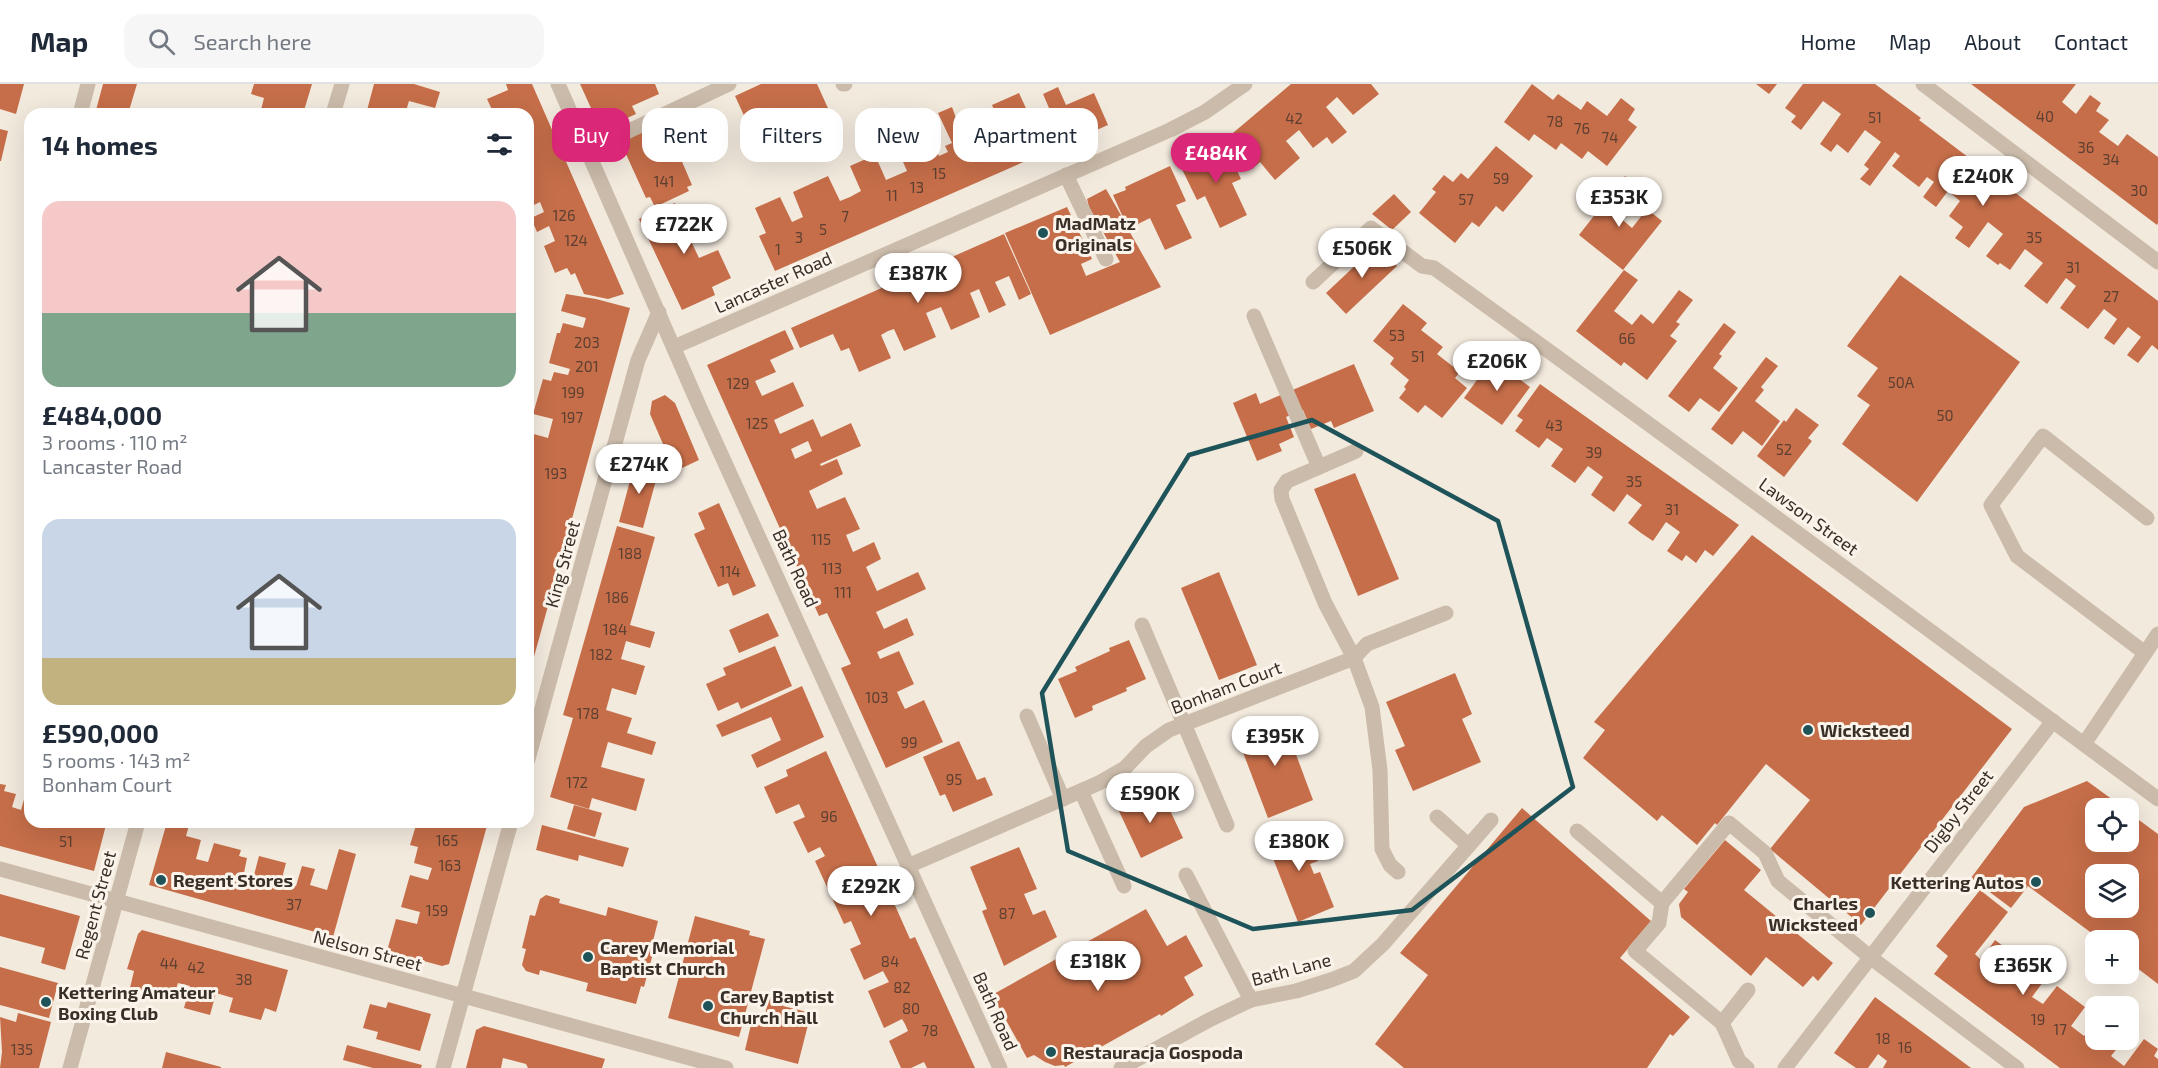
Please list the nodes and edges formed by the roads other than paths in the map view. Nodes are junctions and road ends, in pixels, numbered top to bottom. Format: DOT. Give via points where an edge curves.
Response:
graph roads {
  1 [pos="88,84"];
  2 [pos="342,84"];
  3 [pos="558,84"];
  4 [pos="729,84"];
  5 [pos="1923,84"];
  6 [pos="1239,86"];
  7 [pos="82,108"];
  8 [pos="335,108"];
  9 [pos="568,108"];
  10 [pos="630,130"];
  11 [pos="591,162"];
  12 [pos="1066,175"];
  13 [pos="1106,259"];
  14 [pos="2158,262"];
  15 [pos="1313,282"];
  16 [pos="659,312"];
  17 [pos="1254,316"];
  18 [pos="674,347"];
  19 [pos="1356,452"];
  20 [pos="1319,466"];
  21 [pos="2148,518"];
  22 [pos="1446,613"];
  23 [pos="1142,625"];
  24 [pos="2158,634"];
  25 [pos="2145,653"];
  26 [pos="1354,658"];
  27 [pos="1027,716"];
  28 [pos="2053,721"];
  29 [pos="1184,723"];
  30 [pos="534,737"];
  31 [pos="2084,744"];
  32 [pos="1081,790"];
  33 [pos="1063,799"];
  34 [pos="2158,799"];
  35 [pos="1437,817"];
  36 [pos="1491,820"];
  37 [pos="1227,825"];
  38 [pos="136,828"];
  39 [pos="509,828"];
  40 [pos="1577,831"];
  41 [pos="1468,845"];
  42 [pos="908,866"];
  43 [pos="0,869"];
  44 [pos="1398,872"];
  45 [pos="1186,875"];
  46 [pos="1124,886"];
  47 [pos="116,901"];
  48 [pos="1662,903"];
  49 [pos="1870,957"];
  50 [pos="1748,990"];
  51 [pos="462,996"];
  52 [pos="1251,1000"];
  53 [pos="1722,1023"];
  54 [pos="70,1068"];
  55 [pos="442,1068"];
  56 [pos="726,1068"];
  57 [pos="1000,1068"];
  58 [pos="1121,1068"];
  59 [pos="1747,1068"];
  60 [pos="1785,1068"];
  61 [pos="2017,1068"];
  1 -- 7 [label="street"];
  2 -- 8 [label="street"];
  3 -- 9 [label="street, Bath Road"];
  4 -- 10 [label="street"];
  5 -- 14 [label="street"];
  6 -- 12 [label="street, Lancaster Road" via="1205,112"];
  11 -- 16 [label="street, Bath Road"];
  12 -- 13 [label="street"];
  12 -- 18 [label="street, Lancaster Road"];
  15 -- 28 [label="street, Lawson Street" via="1371,228 1422,266 1434,268"];
  16 -- 18 [label="street, Bath Road"];
  16 -- 30 [label="street, King Street" via="638,360"];
  17 -- 20 [label="street"];
  18 -- 42 [label="street, Bath Road"];
  19 -- 20 [label="street"];
  20 -- 26 [label="street" via="1287,481 1281,490 1282,499 1325,603"];
  21 -- 25 [label="street" via="2043,436 1991,505 2017,556"];
  22 -- 26 [label="street, Bonham Court" via="1367,644"];
  23 -- 29 [label="street"];
  24 -- 25 [label="street"];
  25 -- 31 [label="street"];
  26 -- 29 [label="street, Bonham Court"];
  26 -- 44 [label="street" via="1372,707 1380,770 1382,849"];
  27 -- 33 [label="street"];
  28 -- 31 [label="street, Lawson Street"];
  28 -- 49 [label="street, Digby Street"];
  29 -- 32 [label="street, Bonham Court" via="1146,747 1125,768"];
  29 -- 37 [label="street"];
  31 -- 34 [label="street, Lawson Street"];
  32 -- 33 [label="street, Bonham Court"];
  32 -- 46 [label="street"];
  33 -- 42 [label="street, Bonham Court"];
  35 -- 41 [label="street"];
  36 -- 41 [label="street, Bath Lane"];
  38 -- 47 [label="street, Regent Street"];
  39 -- 51 [label="street"];
  40 -- 48 [label="street"];
  41 -- 52 [label="street, Bath Lane" via="1383,944 1354,970 1296,991"];
  42 -- 57 [label="street, Bath Road"];
  43 -- 47 [label="street, Nelson Street"];
  45 -- 52 [label="street"];
  47 -- 51 [label="street, Nelson Street"];
  47 -- 54 [label="street, Regent Street"];
  48 -- 49 [label="street" via="1729,823 1765,853 1778,882"];
  48 -- 53 [label="street" via="1659,923 1635,951"];
  49 -- 60 [label="street, Digby Street"];
  49 -- 61 [label="street"];
  50 -- 53 [label="street"];
  51 -- 55 [label="street"];
  51 -- 56 [label="street, Nelson Street"];
  52 -- 58 [label="street, Bath Lane"];
  53 -- 59 [label="street" via="1738,1061"];
}
